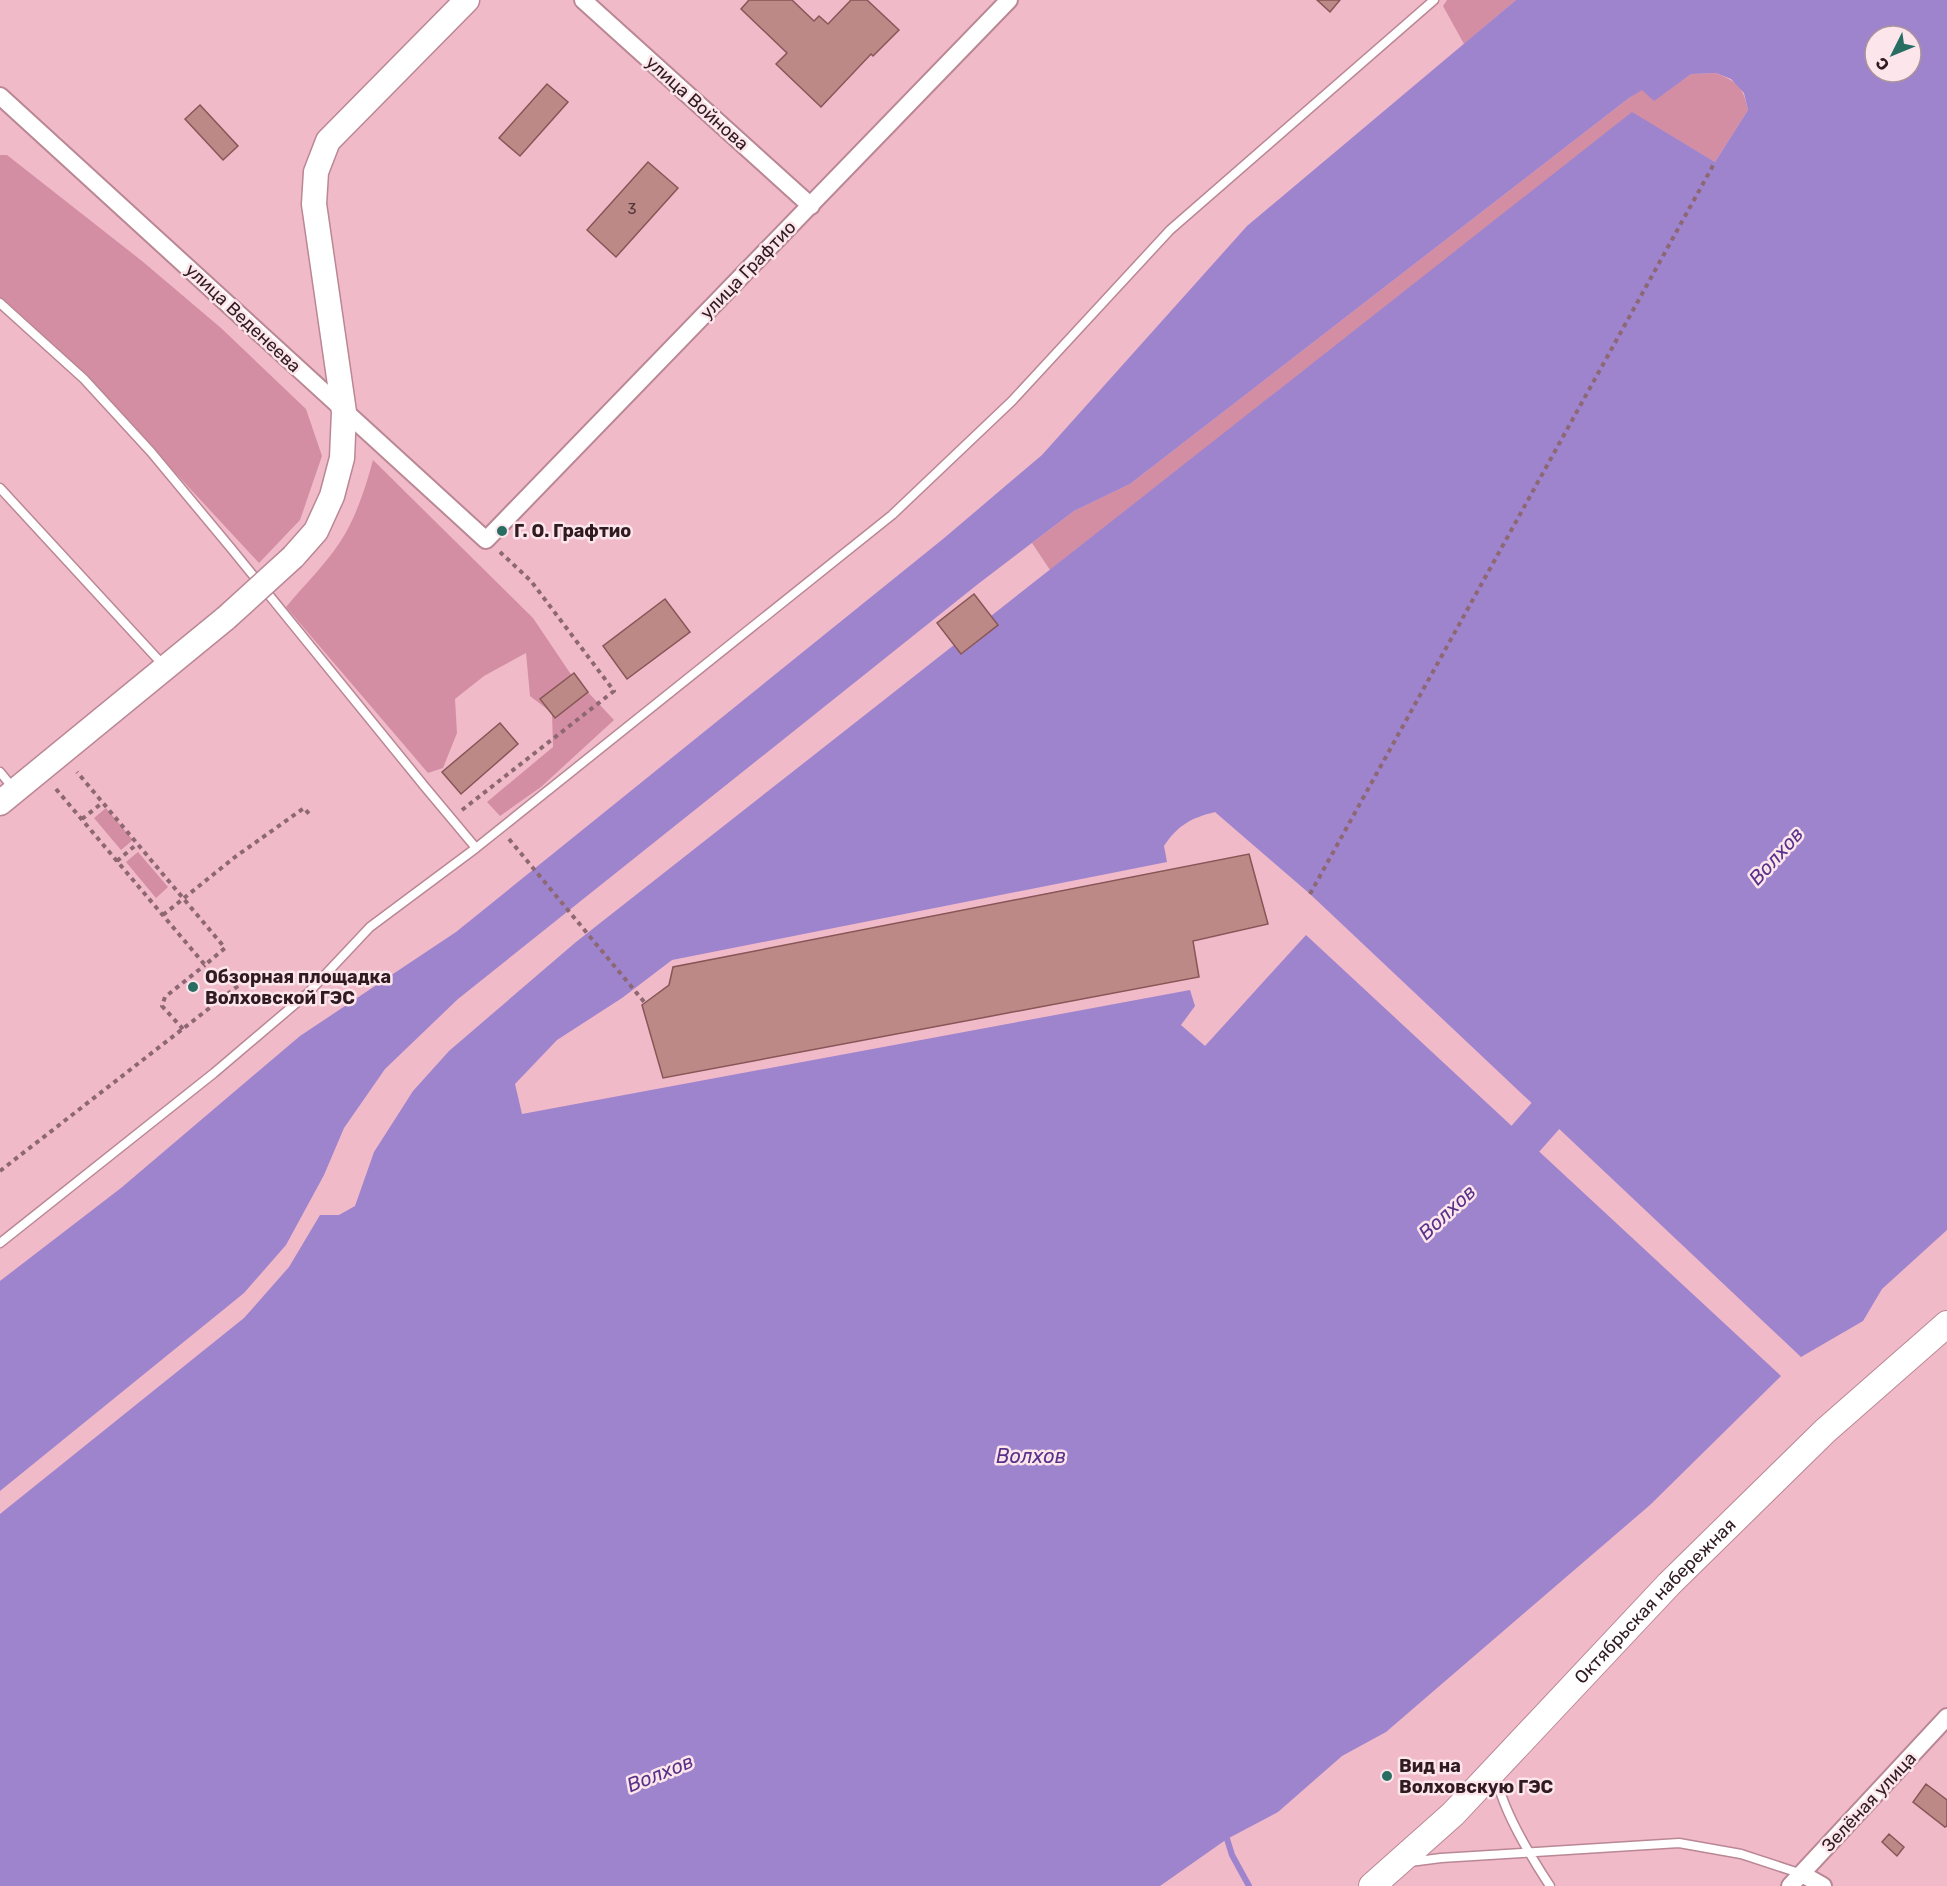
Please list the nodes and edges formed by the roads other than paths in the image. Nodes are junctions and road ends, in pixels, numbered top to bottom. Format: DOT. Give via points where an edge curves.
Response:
graph roads {
  1 [pos="467,0"];
  2 [pos="583,0"];
  3 [pos="1009,0"];
  4 [pos="1434,0"];
  5 [pos="0,96"];
  6 [pos="811,206"];
  7 [pos="0,303"];
  8 [pos="344,412"];
  9 [pos="0,488"];
  10 [pos="486,540"];
  11 [pos="165,667"];
  12 [pos="5,788"];
  13 [pos="476,848"];
  14 [pos="0,1243"];
  15 [pos="1947,1324"];
  16 [pos="1945,1724"];
  17 [pos="1495,1768"];
  18 [pos="1529,1854"];
  19 [pos="1398,1863"];
  20 [pos="1796,1880"];
  21 [pos="1372,1886"];
  22 [pos="1550,1886"];
  23 [pos="1823,1886"];
  1 -- 8 [label="street" via="328,141 316,171 314,204"];
  2 -- 6 [label="street, улица Войнова"];
  3 -- 6 [label="street, улица Графтио"];
  4 -- 13 [label="lane" via="1170,230 1012,401 892,515"];
  5 -- 8 [label="street, улица Веденеева"];
  6 -- 10 [label="street, улица Графтио"];
  7 -- 13 [label="lane" via="84,379 151,452"];
  8 -- 10 [label="street, улица Веденеева"];
  8 -- 11 [label="street, bridge" via="342,458 332,496 316,531 226,618"];
  9 -- 11 [label="lane"];
  11 -- 12 [label="street"];
  13 -- 14 [label="lane" via="370,927 307,994"];
  15 -- 17 [label="main road, Октябрьская набережная" via="1825,1431 1669,1584"];
  16 -- 20 [label="street, Зелёная улица"];
  17 -- 18 [label="lane" via="1498,1789"];
  17 -- 19 [label="main road, Октябрьская набережная" via="1453,1814"];
  18 -- 19 [label="lane"];
  18 -- 20 [label="lane" via="1679,1843 1741,1854"];
  18 -- 22 [label="lane"];
  19 -- 21 [label="main road, Октябрьская набережная"];
  20 -- 23 [label="street"];
}
